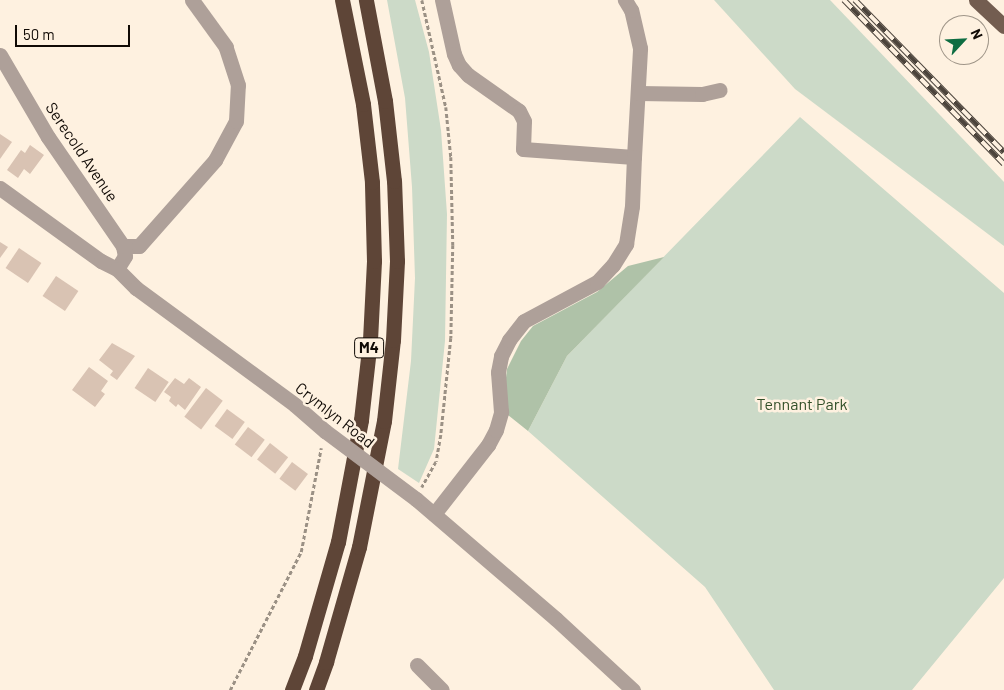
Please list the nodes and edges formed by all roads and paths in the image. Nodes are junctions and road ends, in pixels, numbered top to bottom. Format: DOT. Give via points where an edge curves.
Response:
graph roads {
  1 [pos="192,0"];
  2 [pos="342,0"];
  3 [pos="366,0"];
  4 [pos="422,0"];
  5 [pos="442,0"];
  6 [pos="625,0"];
  7 [pos="976,0"];
  8 [pos="1004,26"];
  9 [pos="0,55"];
  10 [pos="720,90"];
  11 [pos="639,93"];
  12 [pos="634,157"];
  13 [pos="0,188"];
  14 [pos="123,246"];
  15 [pos="117,268"];
  16 [pos="325,431"];
  17 [pos="416,499"];
  18 [pos="434,514"];
  19 [pos="417,665"];
  20 [pos="230,690"];
  21 [pos="292,690"];
  22 [pos="316,690"];
  23 [pos="442,690"];
  24 [pos="634,690"];
  1 -- 14 [label="street" via="226,47 238,85 236,121 215,160 139,246"];
  2 -- 21 [label="highway, M4" via="363,104 372,182 374,261 370,340 361,420 338,542"];
  3 -- 22 [label="highway, M4" via="385,101 394,181 397,261 393,340 384,421 359,547"];
  4 -- 17 [label="path" via="446,108 453,245 451,338 441,435 436,462"];
  5 -- 12 [label="street" via="459,65 519,111 524,121 523,149"];
  6 -- 11 [label="street" via="631,10 640,48"];
  7 -- 8 [label="main road"];
  9 -- 14 [label="street, Serecold Avenue" via="48,137"];
  10 -- 11 [label="street" via="702,94"];
  11 -- 12 [label="street"];
  12 -- 18 [label="street" via="626,244 597,282 524,321 509,340 498,372 501,412 496,430"];
  13 -- 15 [label="street, Crymlyn Road" via="101,261"];
  14 -- 15 [label="street" via="125,256"];
  15 -- 16 [label="street, Crymlyn Road" via="136,288 295,405"];
  16 -- 17 [label="street, Crymlyn Road, bridge"];
  16 -- 20 [label="path" via="301,552"];
  17 -- 18 [label="street, Crymlyn Road"];
  18 -- 24 [label="street, Crymlyn Road"];
  19 -- 23 [label="street"];
}
